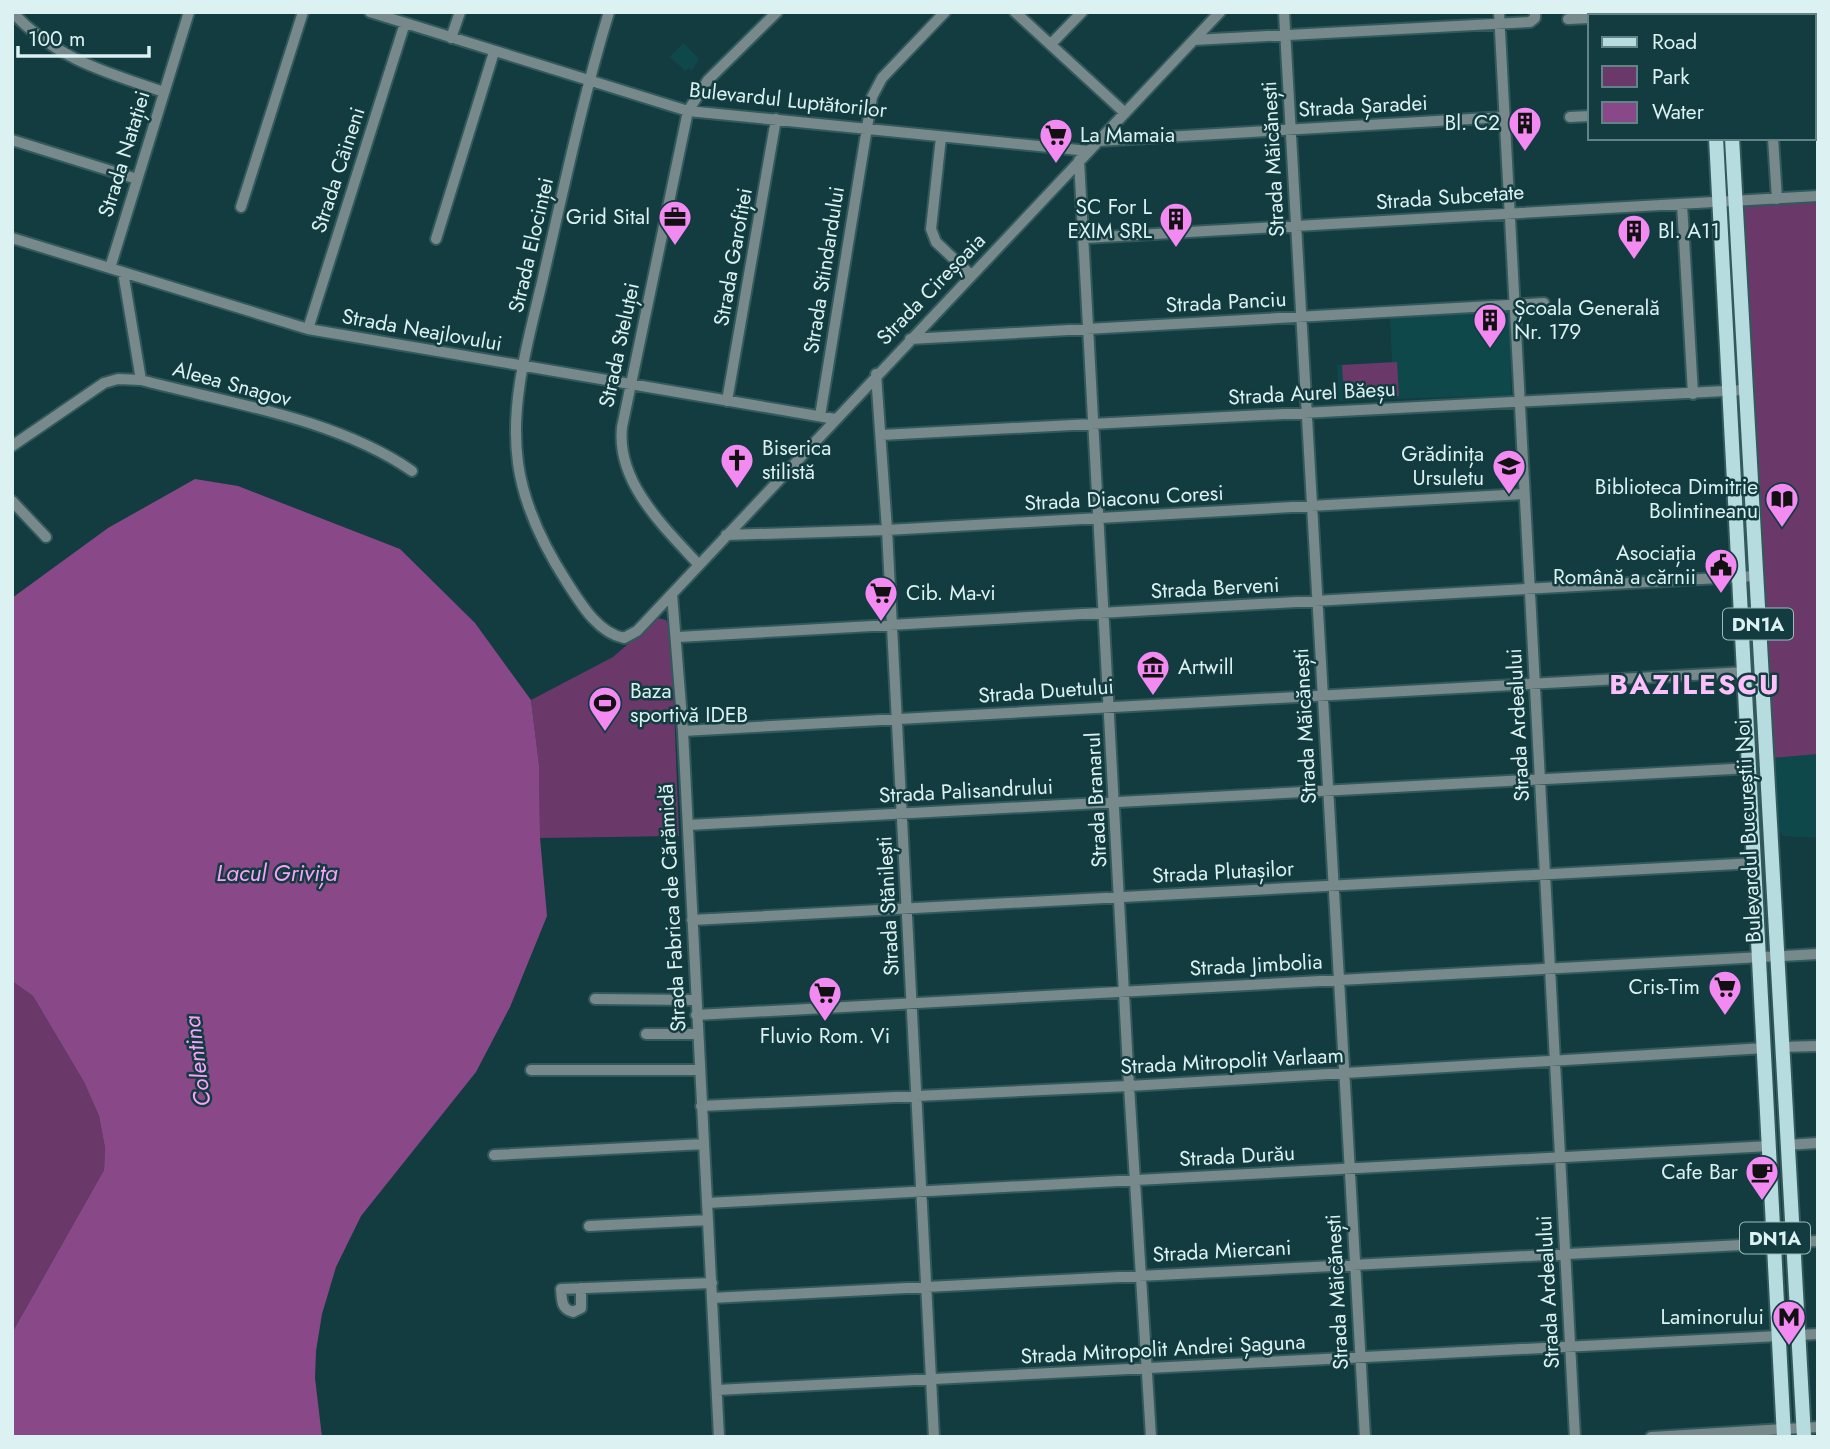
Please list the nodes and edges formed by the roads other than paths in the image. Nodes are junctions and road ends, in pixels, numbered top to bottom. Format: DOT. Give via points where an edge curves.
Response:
graph roads {
  1 [pos="12,12"];
  2 [pos="189,12"];
  3 [pos="303,12"];
  4 [pos="370,12"];
  5 [pos="460,12"];
  6 [pos="609,12"];
  7 [pos="777,12"];
  8 [pos="946,12"];
  9 [pos="1015,12"];
  10 [pos="1082,12"];
  11 [pos="1220,12"];
  12 [pos="1284,12"];
  13 [pos="1535,12"];
  14 [pos="1709,13"];
  15 [pos="1683,14"];
  16 [pos="1499,17"];
  17 [pos="1588,18"];
  18 [pos="1568,19"];
  19 [pos="405,23"];
  20 [pos="1286,35"];
  21 [pos="452,38"];
  22 [pos="1194,40"];
  23 [pos="1051,44"];
  24 [pos="494,52"];
  25 [pos="588,81"];
  26 [pos="164,92"];
  27 [pos="688,111"];
  28 [pos="1125,113"];
  29 [pos="1588,116"];
  30 [pos="1505,117"];
  31 [pos="1570,117"];
  32 [pos="776,119"];
  33 [pos="867,129"];
  34 [pos="1291,129"];
  35 [pos="940,137"];
  36 [pos="12,139"];
  37 [pos="1716,140"];
  38 [pos="1732,140"];
  39 [pos="1773,140"];
  40 [pos="1097,141"];
  41 [pos="1088,151"];
  42 [pos="1079,160"];
  43 [pos="137,179"];
  44 [pos="1818,196"];
  45 [pos="1777,199"];
  46 [pos="1735,201"];
  47 [pos="1719,202"];
  48 [pos="1682,204"];
  49 [pos="241,206"];
  50 [pos="1510,213"];
  51 [pos="1296,226"];
  52 [pos="12,238"];
  53 [pos="1085,238"];
  54 [pos="436,239"];
  55 [pos="110,268"];
  56 [pos="123,272"];
  57 [pos="971,275"];
  58 [pos="1544,303"];
  59 [pos="1514,305"];
  60 [pos="1301,317"];
  61 [pos="1090,328"];
  62 [pos="308,329"];
  63 [pos="910,339"];
  64 [pos="523,367"];
  65 [pos="876,374"];
  66 [pos="141,380"];
  67 [pos="630,384"];
  68 [pos="1737,391"];
  69 [pos="1693,394"];
  70 [pos="727,401"];
  71 [pos="1519,401"];
  72 [pos="1307,413"];
  73 [pos="820,416"];
  74 [pos="835,419"];
  75 [pos="1095,424"];
  76 [pos="881,435"];
  77 [pos="12,446"];
  78 [pos="412,471"];
  79 [pos="1524,494"];
  80 [pos="12,501"];
  81 [pos="1311,507"];
  82 [pos="1100,519"];
  83 [pos="887,530"];
  84 [pos="726,535"];
  85 [pos="46,537"];
  86 [pos="699,565"];
  87 [pos="1748,577"];
  88 [pos="1530,590"];
  89 [pos="672,594"];
  90 [pos="1318,601"];
  91 [pos="1105,614"];
  92 [pos="892,625"];
  93 [pos="678,637"];
  94 [pos="1746,672"];
  95 [pos="1535,685"];
  96 [pos="1323,695"];
  97 [pos="1110,706"];
  98 [pos="897,720"];
  99 [pos="683,731"];
  100 [pos="1751,768"];
  101 [pos="1540,780"];
  102 [pos="1328,790"];
  103 [pos="1115,802"];
  104 [pos="902,814"];
  105 [pos="688,825"];
  106 [pos="1756,863"];
  107 [pos="1545,874"];
  108 [pos="1334,885"];
  109 [pos="1120,898"];
  110 [pos="907,908"];
  111 [pos="692,920"];
  112 [pos="1818,954"];
  113 [pos="1768,957"];
  114 [pos="1550,969"];
  115 [pos="1339,980"];
  116 [pos="1124,992"];
  117 [pos="595,999"];
  118 [pos="695,1000"];
  119 [pos="913,1003"];
  120 [pos="696,1015"];
  121 [pos="646,1034"];
  122 [pos="697,1034"];
  123 [pos="1818,1046"];
  124 [pos="1781,1047"];
  125 [pos="1765,1048"];
  126 [pos="1555,1063"];
  127 [pos="531,1070"];
  128 [pos="699,1070"];
  129 [pos="1345,1074"];
  130 [pos="1129,1086"];
  131 [pos="918,1098"];
  132 [pos="701,1106"];
  133 [pos="1818,1143"];
  134 [pos="700,1144"];
  135 [pos="1786,1145"];
  136 [pos="1770,1146"];
  137 [pos="494,1155"];
  138 [pos="1560,1157"];
  139 [pos="1350,1169"];
  140 [pos="1134,1181"];
  141 [pos="923,1192"];
  142 [pos="707,1203"];
  143 [pos="708,1220"];
  144 [pos="589,1226"];
  145 [pos="1775,1241"];
  146 [pos="1818,1241"];
  147 [pos="1794,1242"];
  148 [pos="1565,1253"];
  149 [pos="1355,1264"];
  150 [pos="1139,1274"];
  151 [pos="712,1283"];
  152 [pos="926,1286"];
  153 [pos="581,1288"];
  154 [pos="712,1298"];
  155 [pos="1818,1334"];
  156 [pos="1799,1335"];
  157 [pos="1779,1336"];
  158 [pos="1571,1346"];
  159 [pos="1360,1357"];
  160 [pos="1146,1369"];
  161 [pos="931,1381"];
  162 [pos="717,1390"];
  163 [pos="1808,1430"];
  164 [pos="1784,1433"];
  165 [pos="719,1437"];
  166 [pos="934,1437"];
  167 [pos="1151,1437"];
  168 [pos="1365,1437"];
  169 [pos="1575,1437"];
  170 [pos="1651,1437"];
  1 -- 26 [label="street" via="59,53"];
  2 -- 26 [label="street, Strada Natației"];
  3 -- 49 [label="street"];
  4 -- 19 [label="street, Bulevardul Luptătorilor"];
  5 -- 21 [label="street"];
  6 -- 25 [label="street, Strada Elocinței"];
  7 -- 27 [label="street" via="708,80"];
  8 -- 33 [label="street, Strada Stindardului" via="882,78 872,97"];
  9 -- 23 [label="street"];
  10 -- 23 [label="street"];
  11 -- 22 [label="street, Strada Cireșoaia"];
  12 -- 20 [label="street, Strada Măicănești"];
  13 -- 16 [label="street" via="1530,22"];
  14 -- 15 [label="street"];
  16 -- 20 [label="street"];
  16 -- 30 [label="street, Strada Ardealului"];
  17 -- 18 [label="street"];
  19 -- 21 [label="street, Bulevardul Luptătorilor"];
  19 -- 62 [label="street, Strada Câineni"];
  20 -- 22 [label="street"];
  20 -- 34 [label="street, Strada Măicănești"];
  21 -- 24 [label="street, Bulevardul Luptătorilor"];
  22 -- 28 [label="street, Strada Cireșoaia"];
  23 -- 28 [label="street"];
  24 -- 25 [label="street, Bulevardul Luptătorilor"];
  24 -- 54 [label="street"];
  25 -- 27 [label="street, Bulevardul Luptătorilor"];
  25 -- 64 [label="street, Strada Elocinței"];
  26 -- 43 [label="street, Strada Natației"];
  27 -- 32 [label="street, Bulevardul Luptătorilor"];
  27 -- 67 [label="street, Strada Steluței"];
  28 -- 40 [label="street, Strada Cireșoaia"];
  29 -- 31 [label="street"];
  30 -- 34 [label="street, Strada Șaradei"];
  30 -- 50 [label="street, Strada Ardealului"];
  32 -- 33 [label="street, Bulevardul Luptătorilor"];
  32 -- 70 [label="street, Strada Garofiței"];
  33 -- 35 [label="street, Bulevardul Luptătorilor"];
  33 -- 73 [label="street, Strada Stindardului"];
  34 -- 40 [label="street, Strada Șaradei"];
  34 -- 51 [label="street, Strada Măicănești"];
  35 -- 41 [label="street, Bulevardul Luptătorilor"];
  35 -- 57 [label="street" via="931,229 936,242"];
  36 -- 43 [label="street"];
  37 -- 47 [label="main road, Bulevardul Bucureștii Noi / DN1A"];
  38 -- 46 [label="main road, Bulevardul Bucureștii Noi / DN1A"];
  39 -- 45 [label="street"];
  40 -- 41 [label="street, Strada Cireșoaia"];
  41 -- 42 [label="street, Strada Cireșoaia"];
  42 -- 53 [label="street, Strada Branarul"];
  42 -- 57 [label="street, Strada Cireșoaia"];
  43 -- 55 [label="street, Strada Natației"];
  44 -- 45 [label="street, Strada Subcetate"];
  45 -- 46 [label="street, Strada Subcetate"];
  46 -- 47 [label="street, Strada Subcetate"];
  46 -- 68 [label="main road, Bulevardul Bucureștii Noi / DN1A"];
  47 -- 48 [label="street, Strada Subcetate"];
  47 -- 68 [label="main road, Bulevardul Bucureștii Noi / DN1A"];
  48 -- 50 [label="street, Strada Subcetate"];
  48 -- 69 [label="street"];
  50 -- 51 [label="street, Strada Subcetate"];
  50 -- 59 [label="street, Strada Ardealului"];
  51 -- 53 [label="street, Strada Subcetate"];
  51 -- 60 [label="street, Strada Măicănești"];
  52 -- 55 [label="street, Strada Neajlovului"];
  53 -- 61 [label="street, Strada Branarul"];
  55 -- 56 [label="street, Strada Neajlovului"];
  56 -- 62 [label="street, Strada Neajlovului"];
  56 -- 66 [label="street, Aleea Snagov"];
  57 -- 63 [label="street, Strada Cireșoaia"];
  58 -- 59 [label="street, Strada Panciu"];
  59 -- 60 [label="street, Strada Panciu"];
  59 -- 71 [label="street, Strada Ardealului"];
  60 -- 61 [label="street, Strada Panciu"];
  60 -- 72 [label="street, Strada Măicănești"];
  61 -- 63 [label="street, Strada Panciu"];
  61 -- 75 [label="street, Strada Branarul"];
  62 -- 64 [label="street, Strada Neajlovului"];
  63 -- 65 [label="street, Strada Cireșoaia"];
  64 -- 67 [label="street, Strada Neajlovului"];
  64 -- 89 [label="street, Strada Elocinței" via="516,436 522,486 562,575 591,616 619,638 630,637"];
  65 -- 74 [label="street, Strada Cireșoaia"];
  65 -- 76 [label="street, Strada Stănilești"];
  66 -- 77 [label="street" via="104,383"];
  66 -- 78 [label="street, Aleea Snagov" via="324,429 378,450"];
  67 -- 70 [label="street, Strada Neajlovului"];
  67 -- 86 [label="street, Strada Steluței" via="621,439 625,462 648,506"];
  68 -- 69 [label="street, Strada Aurel Băeșu"];
  68 -- 87 [label="main road, Bulevardul Bucureștii Noi / DN1A"];
  69 -- 71 [label="street, Strada Aurel Băeșu"];
  70 -- 73 [label="street, Strada Neajlovului"];
  71 -- 72 [label="street, Strada Aurel Băeșu"];
  71 -- 79 [label="street, Strada Ardealului"];
  72 -- 75 [label="street, Strada Aurel Băeșu"];
  72 -- 81 [label="street, Strada Măicănești"];
  73 -- 74 [label="street, Strada Neajlovului"];
  74 -- 84 [label="street, Strada Cireșoaia"];
  75 -- 76 [label="street, Strada Aurel Băeșu"];
  75 -- 82 [label="street, Strada Branarul"];
  76 -- 83 [label="street, Strada Stănilești"];
  79 -- 81 [label="street, Strada Diaconu Coresi"];
  79 -- 88 [label="street, Strada Ardealului"];
  80 -- 85 [label="street"];
  81 -- 82 [label="street, Strada Diaconu Coresi"];
  81 -- 90 [label="street, Strada Măicănești"];
  82 -- 83 [label="street, Strada Diaconu Coresi"];
  82 -- 91 [label="street, Strada Branarul"];
  83 -- 84 [label="street, Strada Diaconu Coresi"];
  83 -- 92 [label="street, Strada Stănilești"];
  84 -- 86 [label="street, Strada Cireșoaia"];
  86 -- 89 [label="street, Strada Cireșoaia"];
  87 -- 88 [label="street, Strada Berveni"];
  87 -- 94 [label="main road, Bulevardul Bucureștii Noi / DN1A"];
  87 -- 113 [label="main road, Bulevardul Bucureștii Noi / DN1A"];
  88 -- 90 [label="street, Strada Berveni"];
  88 -- 95 [label="street, Strada Ardealului"];
  89 -- 93 [label="street, Strada Fabrica de Cărămidă"];
  90 -- 91 [label="street, Strada Berveni"];
  90 -- 96 [label="street, Strada Măicănești"];
  91 -- 92 [label="street, Strada Berveni"];
  91 -- 97 [label="street, Strada Branarul"];
  92 -- 93 [label="street, Strada Berveni"];
  92 -- 98 [label="street, Strada Stănilești"];
  93 -- 99 [label="street, Strada Fabrica de Cărămidă"];
  94 -- 95 [label="street, Strada Duetului"];
  94 -- 100 [label="main road, Bulevardul Bucureștii Noi / DN1A"];
  95 -- 96 [label="street, Strada Duetului"];
  95 -- 101 [label="street, Strada Ardealului"];
  96 -- 97 [label="street, Strada Duetului"];
  96 -- 102 [label="street, Strada Măicănești"];
  97 -- 98 [label="street, Strada Duetului"];
  97 -- 103 [label="street, Strada Branarul"];
  98 -- 99 [label="street, Strada Duetului"];
  98 -- 104 [label="street, Strada Stănilești"];
  99 -- 105 [label="street, Strada Fabrica de Cărămidă"];
  100 -- 101 [label="street, Strada Palisandrului"];
  100 -- 106 [label="main road, Bulevardul Bucureștii Noi / DN1A"];
  101 -- 102 [label="street, Strada Palisandrului"];
  101 -- 107 [label="street, Strada Ardealului"];
  102 -- 103 [label="street, Strada Palisandrului"];
  102 -- 108 [label="street, Strada Măicănești"];
  103 -- 104 [label="street, Strada Palisandrului"];
  103 -- 109 [label="street, Strada Branarul"];
  104 -- 105 [label="street, Strada Palisandrului"];
  104 -- 110 [label="street, Strada Stănilești"];
  105 -- 111 [label="street, Strada Fabrica de Cărămidă"];
  106 -- 107 [label="street, Strada Plutașilor"];
  106 -- 113 [label="main road, Bulevardul Bucureștii Noi / DN1A"];
  107 -- 108 [label="street, Strada Plutașilor"];
  107 -- 114 [label="street, Strada Ardealului"];
  108 -- 109 [label="street, Strada Plutașilor"];
  108 -- 115 [label="street, Strada Măicănești"];
  109 -- 110 [label="street, Strada Plutașilor"];
  109 -- 116 [label="street, Strada Branarul"];
  110 -- 111 [label="street, Strada Plutașilor"];
  110 -- 119 [label="street, Strada Stănilești"];
  111 -- 118 [label="street, Strada Fabrica de Cărămidă"];
  112 -- 113 [label="street, Strada Jimbolia"];
  113 -- 114 [label="street, Strada Jimbolia"];
  113 -- 124 [label="main road, Bulevardul Bucureștii Noi / DN1A"];
  113 -- 125 [label="main road, Bulevardul Bucureștii Noi / DN1A"];
  114 -- 115 [label="street, Strada Jimbolia"];
  114 -- 126 [label="street, Strada Ardealului"];
  115 -- 116 [label="street, Strada Jimbolia"];
  115 -- 129 [label="street, Strada Măicănești"];
  116 -- 119 [label="street, Strada Jimbolia"];
  116 -- 130 [label="street, Strada Branarul"];
  117 -- 118 [label="street"];
  118 -- 120 [label="street, Strada Fabrica de Cărămidă"];
  119 -- 120 [label="street, Strada Jimbolia"];
  119 -- 131 [label="street, Strada Stănilești"];
  120 -- 122 [label="street, Strada Fabrica de Cărămidă"];
  121 -- 122 [label="street"];
  122 -- 128 [label="street, Strada Fabrica de Cărămidă"];
  123 -- 124 [label="street"];
  124 -- 135 [label="main road, Bulevardul Bucureștii Noi / DN1A"];
  125 -- 126 [label="street, Strada Mitropolit Varlaam"];
  125 -- 136 [label="main road, Bulevardul Bucureștii Noi / DN1A"];
  126 -- 129 [label="street, Strada Mitropolit Varlaam"];
  126 -- 138 [label="street, Strada Ardealului"];
  127 -- 128 [label="street"];
  128 -- 132 [label="street, Strada Fabrica de Cărămidă"];
  129 -- 130 [label="street, Strada Mitropolit Varlaam"];
  129 -- 139 [label="street, Strada Măicănești"];
  130 -- 131 [label="street, Strada Mitropolit Varlaam"];
  130 -- 140 [label="street, Strada Branarul"];
  131 -- 132 [label="street, Strada Mitropolit Varlaam"];
  131 -- 141 [label="street, Strada Stănilești"];
  132 -- 134 [label="street, Strada Fabrica de Cărămidă"];
  133 -- 135 [label="street"];
  134 -- 137 [label="street"];
  134 -- 142 [label="street, Strada Fabrica de Cărămidă"];
  135 -- 147 [label="main road, Bulevardul Bucureștii Noi / DN1A"];
  136 -- 138 [label="street, Strada Durău"];
  136 -- 145 [label="main road, Bulevardul Bucureștii Noi / DN1A"];
  138 -- 139 [label="street, Strada Durău"];
  138 -- 148 [label="street, Strada Ardealului"];
  139 -- 140 [label="street, Strada Durău"];
  139 -- 149 [label="street, Strada Măicănești"];
  140 -- 141 [label="street, Strada Durău"];
  140 -- 150 [label="street, Strada Branarul"];
  141 -- 142 [label="street, Strada Durău"];
  141 -- 152 [label="street, Strada Stănilești"];
  142 -- 143 [label="street, Strada Fabrica de Cărămidă"];
  143 -- 144 [label="street"];
  143 -- 151 [label="street, Strada Fabrica de Cărămidă"];
  145 -- 147 [label="street, Strada Miercani"];
  145 -- 148 [label="street, Strada Miercani"];
  145 -- 157 [label="main road, Bulevardul Bucureștii Noi / DN1A"];
  146 -- 147 [label="street, Strada Miercani"];
  147 -- 156 [label="main road, Bulevardul Bucureștii Noi / DN1A"];
  148 -- 149 [label="street, Strada Miercani"];
  148 -- 158 [label="street, Strada Ardealului"];
  149 -- 150 [label="street, Strada Miercani"];
  149 -- 159 [label="street, Strada Măicănești"];
  150 -- 152 [label="street, Strada Miercani"];
  150 -- 160 [label="street, Strada Branarul"];
  151 -- 153 [label="street"];
  151 -- 154 [label="street, Strada Fabrica de Cărămidă"];
  152 -- 154 [label="street, Strada Miercani"];
  152 -- 161 [label="street, Strada Stănilești"];
  154 -- 162 [label="street, Strada Fabrica de Cărămidă"];
  155 -- 156 [label="street"];
  156 -- 163 [label="main road, Bulevardul Bucureștii Noi / DN1A"];
  157 -- 158 [label="street, Strada Mitropolit Andrei Șaguna"];
  157 -- 164 [label="main road, Bulevardul Bucureștii Noi / DN1A"];
  158 -- 159 [label="street, Strada Mitropolit Andrei Șaguna"];
  158 -- 169 [label="street, Strada Ardealului"];
  159 -- 160 [label="street, Strada Mitropolit Andrei Șaguna"];
  159 -- 168 [label="street, Strada Măicănești"];
  160 -- 161 [label="street, Strada Mitropolit Andrei Șaguna"];
  160 -- 167 [label="street, Strada Branarul"];
  161 -- 162 [label="street, Strada Mitropolit Andrei Șaguna"];
  161 -- 166 [label="street, Strada Stănilești"];
  162 -- 165 [label="street, Strada Fabrica de Cărămidă"];
  163 -- 164 [label="street"];
  164 -- 170 [label="street"];
}
